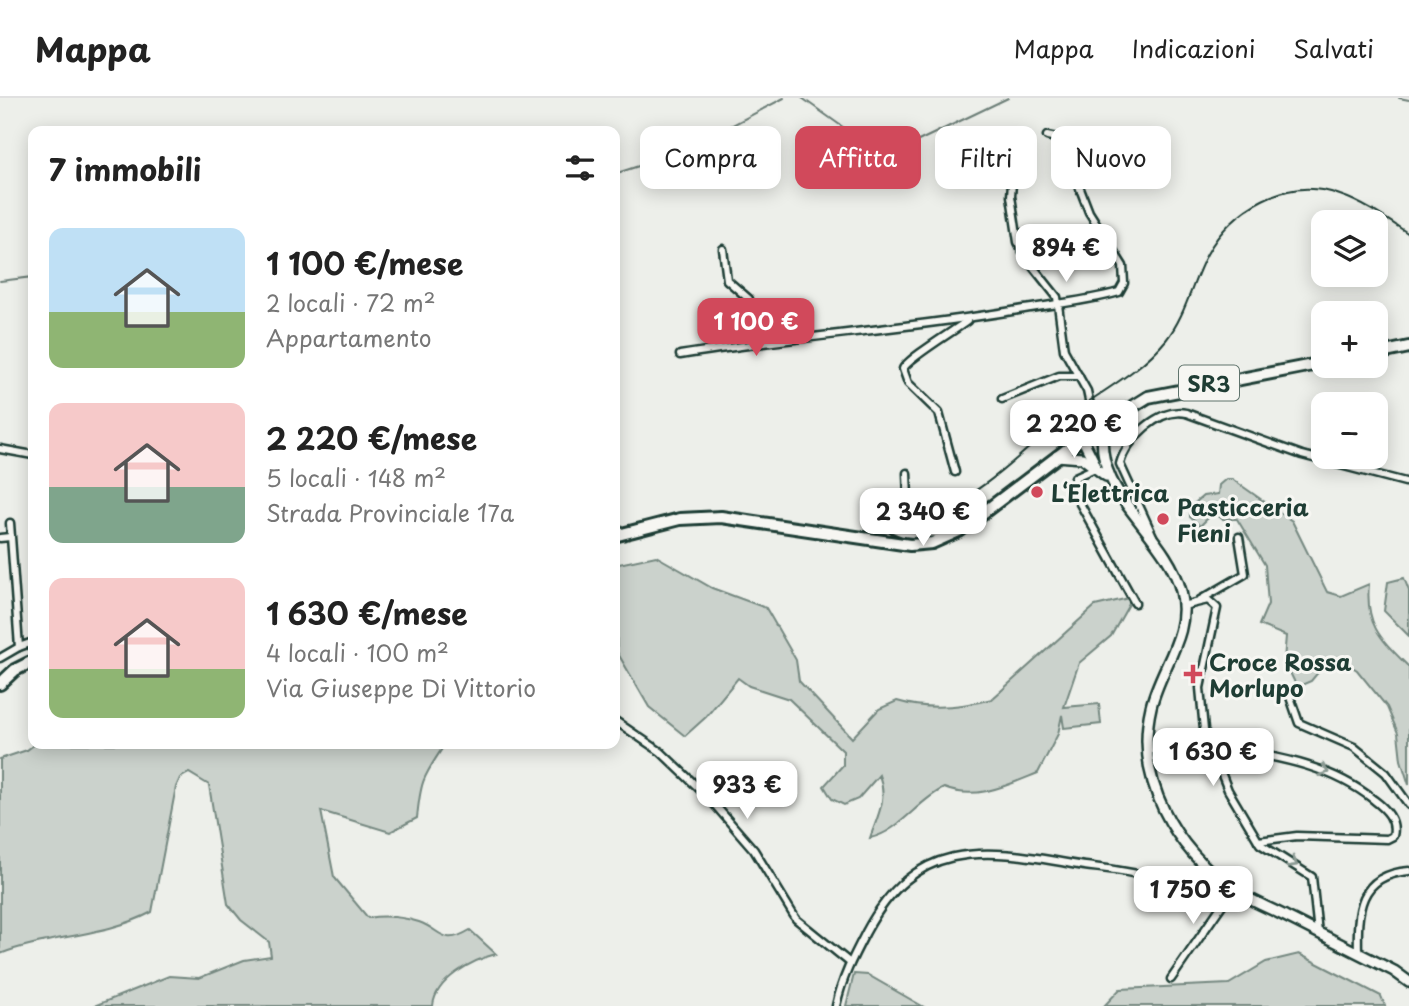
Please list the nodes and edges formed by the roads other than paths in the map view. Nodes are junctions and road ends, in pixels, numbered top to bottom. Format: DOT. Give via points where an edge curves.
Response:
graph roads {
  1 [pos="1047,136"];
  2 [pos="1011,189"];
  3 [pos="723,249"];
  4 [pos="1060,306"];
  5 [pos="969,319"];
  6 [pos="758,344"];
  7 [pos="1409,347"];
  8 [pos="1388,351"];
  9 [pos="680,355"];
  10 [pos="1311,365"];
  11 [pos="1079,376"];
  12 [pos="1002,399"];
  13 [pos="1099,426"];
  14 [pos="1082,438"];
  15 [pos="0,449"];
  16 [pos="28,454"];
  17 [pos="1057,456"];
  18 [pos="1100,464"];
  19 [pos="955,472"];
  20 [pos="907,473"];
  21 [pos="1409,483"];
  22 [pos="979,500"];
  23 [pos="9,523"];
  24 [pos="959,531"];
  25 [pos="620,534"];
  26 [pos="10,537"];
  27 [pos="1239,537"];
  28 [pos="0,538"];
  29 [pos="1153,542"];
  30 [pos="1198,601"];
  31 [pos="1135,603"];
  32 [pos="1183,606"];
  33 [pos="28,644"];
  34 [pos="19,647"];
  35 [pos="0,658"];
  36 [pos="28,663"];
  37 [pos="0,684"];
  38 [pos="1289,694"];
  39 [pos="620,724"];
  40 [pos="1210,745"];
  41 [pos="1409,805"];
  42 [pos="1258,841"];
  43 [pos="1409,871"];
  44 [pos="1232,889"];
  45 [pos="1318,933"];
  46 [pos="1359,953"];
  47 [pos="849,962"];
  48 [pos="1171,979"];
  49 [pos="1409,982"];
  50 [pos="836,1006"];
  1 -- 4 [label="street" via="1069,144 1082,197 1124,274 1119,292"];
  2 -- 4 [label="street" via="1018,242"];
  3 -- 6 [label="street" via="727,280 749,299"];
  4 -- 5 [label="street"];
  4 -- 11 [label="street" via="1064,350"];
  5 -- 6 [label="street"];
  5 -- 19 [label="street" via="910,359 903,369 909,385 939,413"];
  6 -- 9 [label="street"];
  7 -- 8 [label="main road"];
  10 -- 13 [label="main road, SR3" via="1156,394"];
  11 -- 12 [label="street" via="1059,376"];
  11 -- 13 [label="street"];
  13 -- 14 [label="main road, SR3"];
  13 -- 18 [label="main road"];
  14 -- 17 [label="main road, SR3"];
  14 -- 18 [label="main road"];
  15 -- 16 [label="street"];
  17 -- 18 [label="main road"];
  17 -- 24 [label="main road, SR3"];
  18 -- 29 [label="main road"];
  18 -- 31 [label="street" via="1077,475 1072,489"];
  20 -- 24 [label="street" via="907,501 883,512 883,521 915,535"];
  21 -- 29 [label="street" via="1302,455 1186,413 1171,412 1145,429 1120,464 1151,527"];
  22 -- 24 [label="street" via="969,505"];
  23 -- 26 [label="street"];
  24 -- 25 [label="main road, SR3" via="913,545 746,519 704,517"];
  26 -- 28 [label="street"];
  26 -- 34 [label="street"];
  27 -- 30 [label="street" via="1245,574"];
  29 -- 32 [label="main road" via="1177,579"];
  30 -- 32 [label="street"];
  30 -- 40 [label="street" via="1210,601 1218,610 1199,694"];
  32 -- 44 [label="main road" via="1178,643 1150,709 1151,774 1159,804 1171,825"];
  33 -- 34 [label="street"];
  34 -- 35 [label="street"];
  36 -- 37 [label="main road"];
  38 -- 41 [label="street" via="1298,722 1354,747 1390,777"];
  39 -- 47 [label="street" via="661,752 708,797 754,850 796,919"];
  40 -- 42 [label="street" via="1228,790"];
  40 -- 42 [label="street, one-way" via="1340,776 1379,803 1395,828 1387,839 1297,836"];
  42 -- 45 [label="street, one-way" via="1312,877"];
  43 -- 46 [label="street" via="1384,877 1367,889 1359,916"];
  44 -- 45 [label="main road"];
  44 -- 47 [label="street" via="1202,896 1140,875 1039,858 945,858 921,868 890,893"];
  44 -- 48 [label="street"];
  45 -- 46 [label="main road"];
  46 -- 49 [label="main road"];
  47 -- 50 [label="street"];
}
